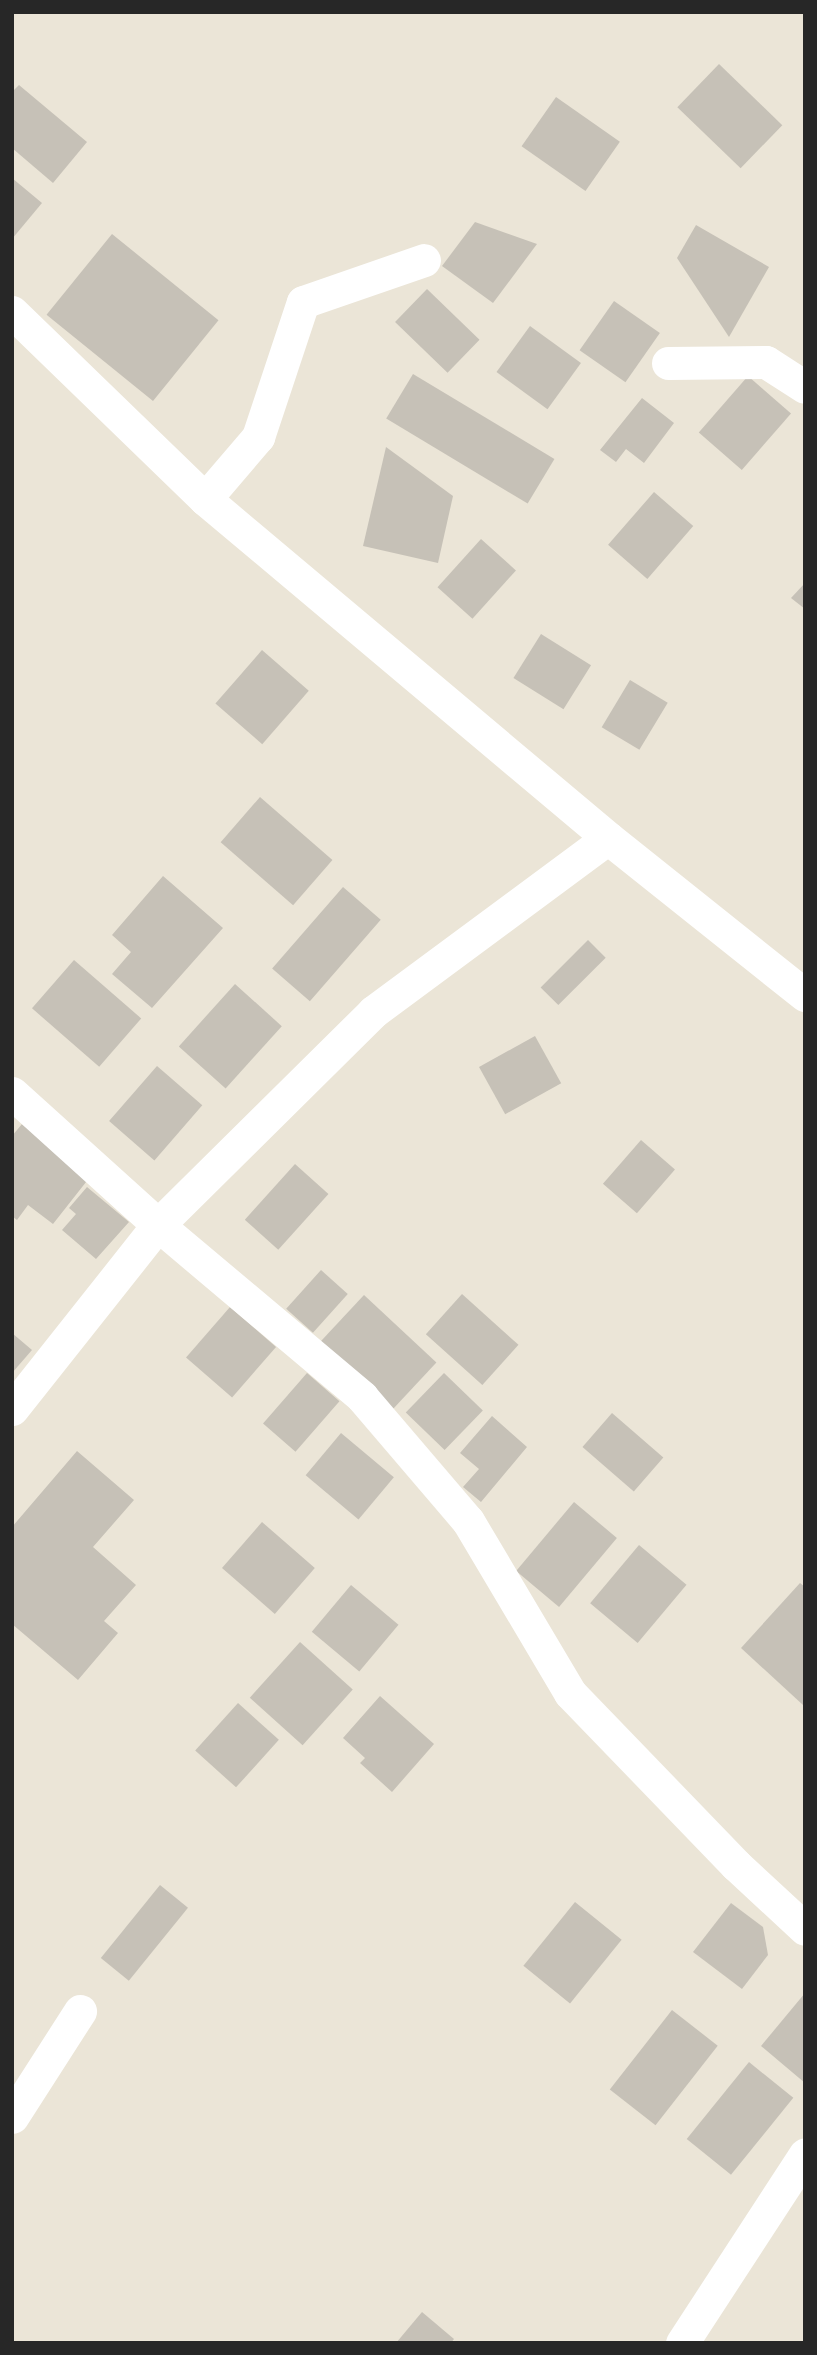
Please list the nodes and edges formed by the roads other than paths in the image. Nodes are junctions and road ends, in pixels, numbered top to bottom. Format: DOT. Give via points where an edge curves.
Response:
graph roads {
  1 [pos="424,260"];
  2 [pos="12,312"];
  3 [pos="668,363"];
  4 [pos="805,387"];
  5 [pos="205,499"];
  6 [pos="608,838"];
  7 [pos="805,995"];
  8 [pos="12,1094"];
  9 [pos="158,1225"];
  10 [pos="12,1409"];
  11 [pos="805,1929"];
  12 [pos="80,2011"];
  13 [pos="12,2117"];
  14 [pos="805,2154"];
  15 [pos="682,2343"];
  1 -- 5 [label="street" via="303,302 258,438"];
  2 -- 5 [label="street"];
  3 -- 4 [label="street" via="766,362"];
  5 -- 6 [label="street"];
  6 -- 7 [label="street"];
  6 -- 9 [label="street" via="373,1012"];
  8 -- 9 [label="street"];
  9 -- 10 [label="street"];
  9 -- 11 [label="street" via="362,1397 468,1521 570,1693 736,1865"];
  12 -- 13 [label="street"];
  14 -- 15 [label="street"];
}
